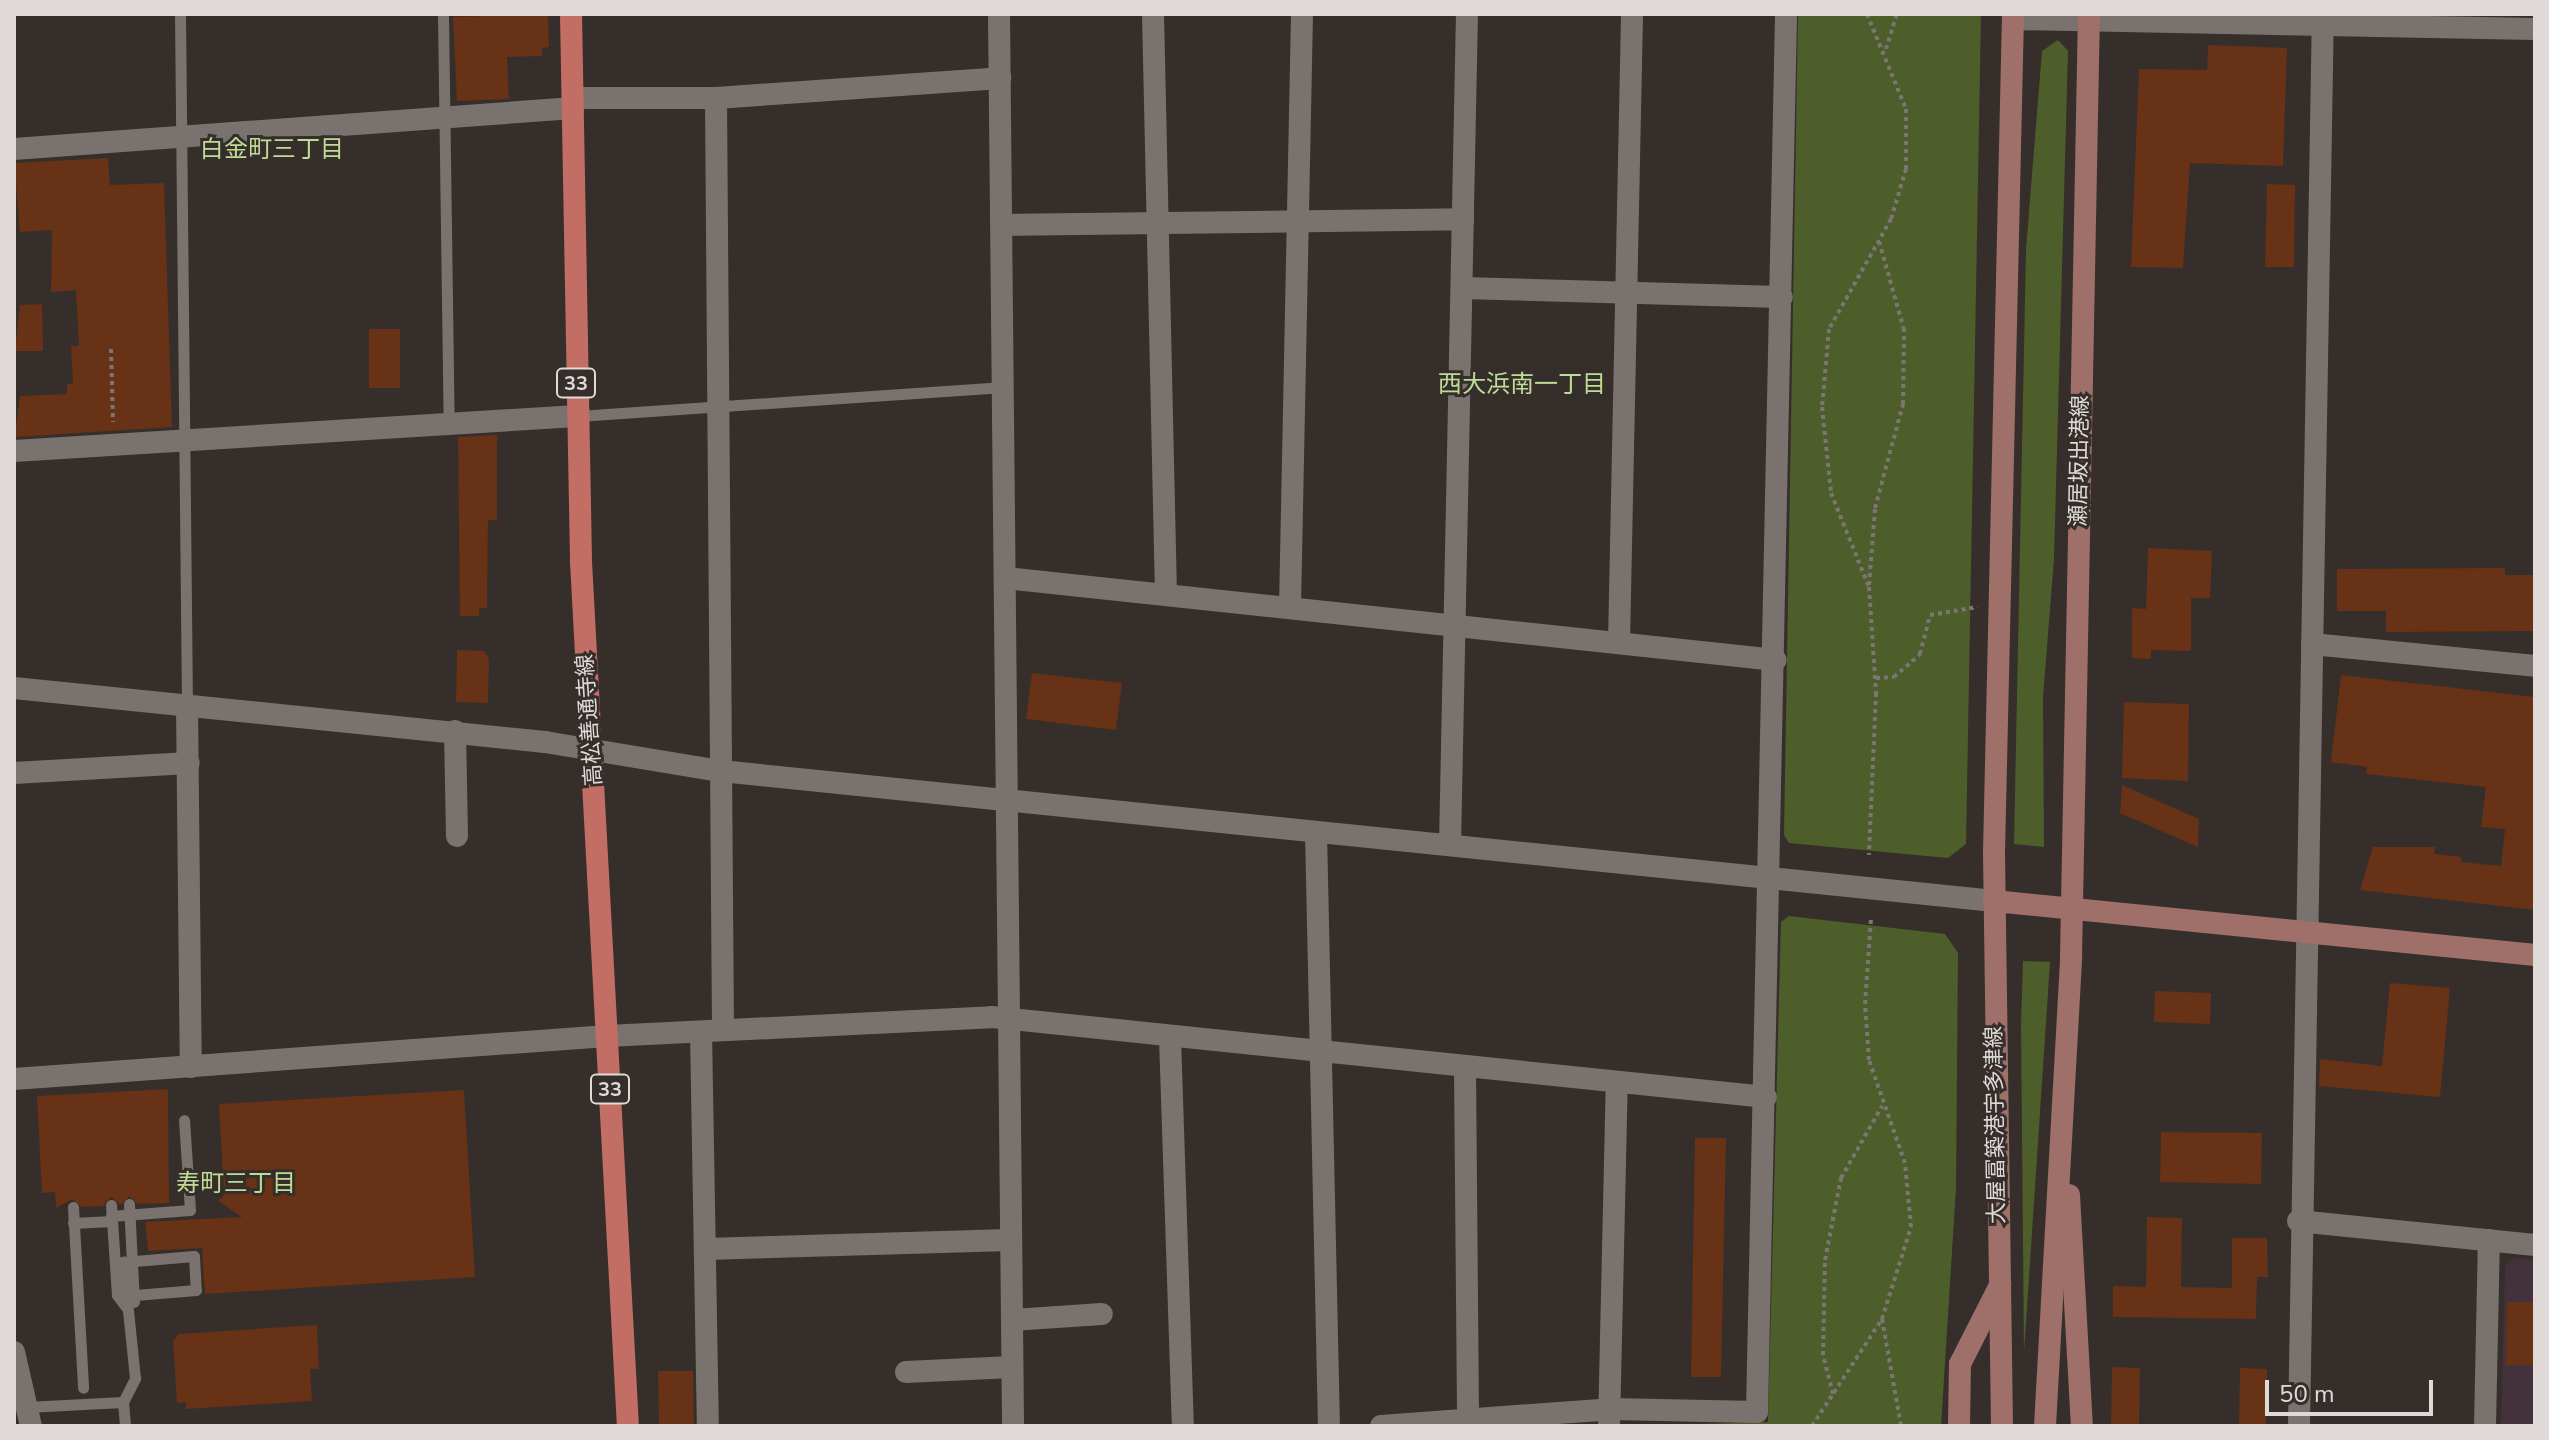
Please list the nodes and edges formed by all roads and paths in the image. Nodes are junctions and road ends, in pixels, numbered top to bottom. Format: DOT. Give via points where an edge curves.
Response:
graph roads {
  1 [pos="180,14"];
  2 [pos="443,14"];
  3 [pos="571,14"];
  4 [pos="999,14"];
  5 [pos="1153,14"];
  6 [pos="1302,14"];
  7 [pos="1467,14"];
  8 [pos="1632,14"];
  9 [pos="1786,14"];
  10 [pos="1867,14"];
  11 [pos="1897,14"];
  12 [pos="2013,16"];
  13 [pos="2088,17"];
  14 [pos="2323,20"];
  15 [pos="2535,29"];
  16 [pos="1885,51"];
  17 [pos="1000,78"];
  18 [pos="716,98"];
  19 [pos="573,103"];
  20 [pos="445,117"];
  21 [pos="180,137"];
  22 [pos="14,149"];
  23 [pos="1463,219"];
  24 [pos="1297,221"];
  25 [pos="1158,223"];
  26 [pos="1002,225"];
  27 [pos="1879,241"];
  28 [pos="1462,288"];
  29 [pos="1626,293"];
  30 [pos="1782,297"];
  31 [pos="111,349"];
  32 [pos="1004,387"];
  33 [pos="716,406"];
  34 [pos="577,416"];
  35 [pos="449,422"];
  36 [pos="185,439"];
  37 [pos="113,443"];
  38 [pos="14,451"];
  39 [pos="1006,578"];
  40 [pos="1869,587"];
  41 [pos="1166,594"];
  42 [pos="1290,607"];
  43 [pos="1977,607"];
  44 [pos="1456,623"];
  45 [pos="1619,642"];
  46 [pos="2312,644"];
  47 [pos="1776,660"];
  48 [pos="2535,666"];
  49 [pos="1875,678"];
  50 [pos="14,688"];
  51 [pos="187,705"];
  52 [pos="455,731"];
  53 [pos="592,751"];
  54 [pos="189,763"];
  55 [pos="721,771"];
  56 [pos="14,773"];
  57 [pos="1008,801"];
  58 [pos="1316,832"];
  59 [pos="457,836"];
  60 [pos="1450,845"];
  61 [pos="1869,855"];
  62 [pos="1773,878"];
  63 [pos="1994,901"];
  64 [pos="2072,908"];
  65 [pos="1871,919"];
  66 [pos="2307,932"];
  67 [pos="2535,955"];
  68 [pos="1005,1022"];
  69 [pos="712,1030"];
  70 [pos="607,1036"];
  71 [pos="1170,1038"];
  72 [pos="1316,1054"];
  73 [pos="191,1067"];
  74 [pos="1465,1069"];
  75 [pos="14,1079"];
  76 [pos="1617,1084"];
  77 [pos="1766,1097"];
  78 [pos="1882,1106"];
  79 [pos="2063,1114"];
  80 [pos="184,1120"];
  81 [pos="73,1207"];
  82 [pos="129,1209"];
  83 [pos="111,1214"];
  84 [pos="2298,1221"];
  85 [pos="73,1223"];
  86 [pos="1010,1240"];
  87 [pos="2489,1240"];
  88 [pos="2535,1245"];
  89 [pos="706,1249"];
  90 [pos="132,1261"];
  91 [pos="2000,1285"];
  92 [pos="135,1295"];
  93 [pos="132,1314"];
  94 [pos="1102,1314"];
  95 [pos="1882,1319"];
  96 [pos="1012,1320"];
  97 [pos="14,1352"];
  98 [pos="1012,1367"];
  99 [pos="906,1372"];
  100 [pos="83,1388"];
  101 [pos="1833,1394"];
  102 [pos="123,1402"];
  103 [pos="28,1417"];
  104 [pos="1610,1417"];
  105 [pos="1468,1420"];
  106 [pos="125,1426"];
  107 [pos="628,1426"];
  108 [pos="708,1426"];
  109 [pos="1013,1426"];
  110 [pos="1183,1426"];
  111 [pos="1329,1426"];
  112 [pos="1381,1426"];
  113 [pos="1812,1426"];
  114 [pos="1901,1426"];
  115 [pos="1959,1426"];
  116 [pos="2002,1426"];
  117 [pos="2045,1426"];
  118 [pos="2082,1426"];
  119 [pos="2299,1426"];
  120 [pos="2485,1426"];
  1 -- 21 [label="lane"];
  2 -- 20 [label="lane"];
  3 -- 19 [label="main road, 高松善通寺線 / 33"];
  4 -- 17 [label="street"];
  5 -- 25 [label="street"];
  6 -- 24 [label="street"];
  7 -- 23 [label="street"];
  8 -- 29 [label="street"];
  9 -- 30 [label="street"];
  10 -- 16 [label="path"];
  11 -- 16 [label="path"];
  12 -- 13 [label="street"];
  12 -- 63 [label="main road"];
  13 -- 14 [label="street"];
  13 -- 64 [label="main road, 瀬居坂出港線"];
  14 -- 15 [label="street"];
  14 -- 46 [label="street"];
  16 -- 27 [label="path" via="1906,109 1906,169"];
  17 -- 18 [label="street"];
  17 -- 26 [label="street"];
  18 -- 19 [label="street"];
  18 -- 33 [label="street" via="721,277 715,300"];
  19 -- 20 [label="street"];
  19 -- 34 [label="main road, 高松善通寺線 / 33"];
  20 -- 21 [label="street"];
  20 -- 35 [label="lane"];
  21 -- 22 [label="street"];
  21 -- 36 [label="lane"];
  23 -- 24 [label="street"];
  23 -- 28 [label="street"];
  24 -- 25 [label="street"];
  24 -- 42 [label="street"];
  25 -- 26 [label="street"];
  25 -- 41 [label="street"];
  26 -- 32 [label="street"];
  27 -- 40 [label="path" via="1904,330 1903,404 1875,508"];
  27 -- 40 [label="path" via="1829,329 1822,407 1831,493"];
  28 -- 29 [label="street"];
  28 -- 44 [label="street"];
  29 -- 30 [label="street"];
  29 -- 45 [label="street"];
  30 -- 47 [label="street"];
  31 -- 37 [label="path"];
  32 -- 33 [label="lane"];
  32 -- 39 [label="street"];
  33 -- 34 [label="lane"];
  33 -- 55 [label="street"];
  34 -- 35 [label="street"];
  34 -- 53 [label="main road, 高松善通寺線 / 33"];
  35 -- 36 [label="street"];
  36 -- 37 [label="street"];
  36 -- 51 [label="lane"];
  37 -- 38 [label="street"];
  39 -- 41 [label="street"];
  39 -- 57 [label="street"];
  40 -- 49 [label="path"];
  41 -- 42 [label="street"];
  42 -- 44 [label="street"];
  43 -- 49 [label="path" via="1930,615 1920,654 1894,677"];
  44 -- 45 [label="street"];
  44 -- 60 [label="street"];
  45 -- 47 [label="street"];
  46 -- 48 [label="street"];
  46 -- 66 [label="street"];
  47 -- 62 [label="street"];
  49 -- 61 [label="path"];
  50 -- 51 [label="street"];
  51 -- 52 [label="street"];
  51 -- 54 [label="street"];
  52 -- 53 [label="street"];
  52 -- 59 [label="street"];
  53 -- 55 [label="street"];
  53 -- 70 [label="main road, 高松善通寺線 / 33"];
  54 -- 56 [label="street"];
  54 -- 73 [label="street"];
  55 -- 57 [label="street"];
  55 -- 69 [label="street"];
  57 -- 58 [label="street"];
  57 -- 68 [label="street"];
  58 -- 60 [label="street"];
  58 -- 72 [label="street"];
  60 -- 62 [label="street"];
  62 -- 63 [label="street"];
  62 -- 77 [label="street"];
  63 -- 64 [label="main road"];
  63 -- 91 [label="main road, 大屋冨築港宇多津線"];
  64 -- 66 [label="main road"];
  64 -- 79 [label="main road"];
  65 -- 78 [label="path" via="1865,1004"];
  66 -- 67 [label="main road"];
  66 -- 84 [label="street"];
  68 -- 69 [label="street"];
  68 -- 71 [label="street"];
  68 -- 86 [label="street"];
  69 -- 70 [label="street"];
  69 -- 89 [label="street"];
  70 -- 73 [label="street"];
  70 -- 107 [label="main road, 高松善通寺線 / 33"];
  71 -- 72 [label="street"];
  71 -- 110 [label="street"];
  72 -- 74 [label="street"];
  72 -- 111 [label="street"];
  73 -- 75 [label="street"];
  74 -- 76 [label="street"];
  74 -- 105 [label="street"];
  76 -- 77 [label="street"];
  76 -- 104 [label="street"];
  77 -- 104 [label="street" via="1757,1412"];
  78 -- 95 [label="path" via="1905,1163 1911,1227"];
  78 -- 101 [label="path" via="1841,1178 1825,1260 1823,1355"];
  79 -- 117 [label="main road"];
  79 -- 118 [label="main road"];
  80 -- 82 [label="lane" via="190,1210"];
  81 -- 85 [label="lane"];
  82 -- 83 [label="lane"];
  82 -- 90 [label="lane"];
  83 -- 85 [label="lane"];
  83 -- 93 [label="lane" via="117,1295"];
  84 -- 87 [label="street"];
  84 -- 119 [label="street"];
  85 -- 100 [label="lane"];
  86 -- 89 [label="street"];
  86 -- 96 [label="street"];
  87 -- 88 [label="street"];
  87 -- 120 [label="street"];
  89 -- 108 [label="street"];
  90 -- 92 [label="lane"];
  90 -- 92 [label="lane" via="194,1256 196,1290"];
  90 -- 93 [label="lane" via="123,1262"];
  91 -- 115 [label="main road" via="1960,1364"];
  91 -- 116 [label="main road, 大屋冨築港宇多津線"];
  92 -- 93 [label="lane"];
  93 -- 102 [label="lane" via="135,1378"];
  94 -- 96 [label="street"];
  95 -- 101 [label="path"];
  95 -- 114 [label="path"];
  96 -- 98 [label="street"];
  97 -- 103 [label="street"];
  98 -- 99 [label="street"];
  98 -- 109 [label="street"];
  101 -- 113 [label="path"];
  102 -- 103 [label="lane"];
  102 -- 106 [label="lane"];
  104 -- 105 [label="street"];
  105 -- 112 [label="street"];
}
